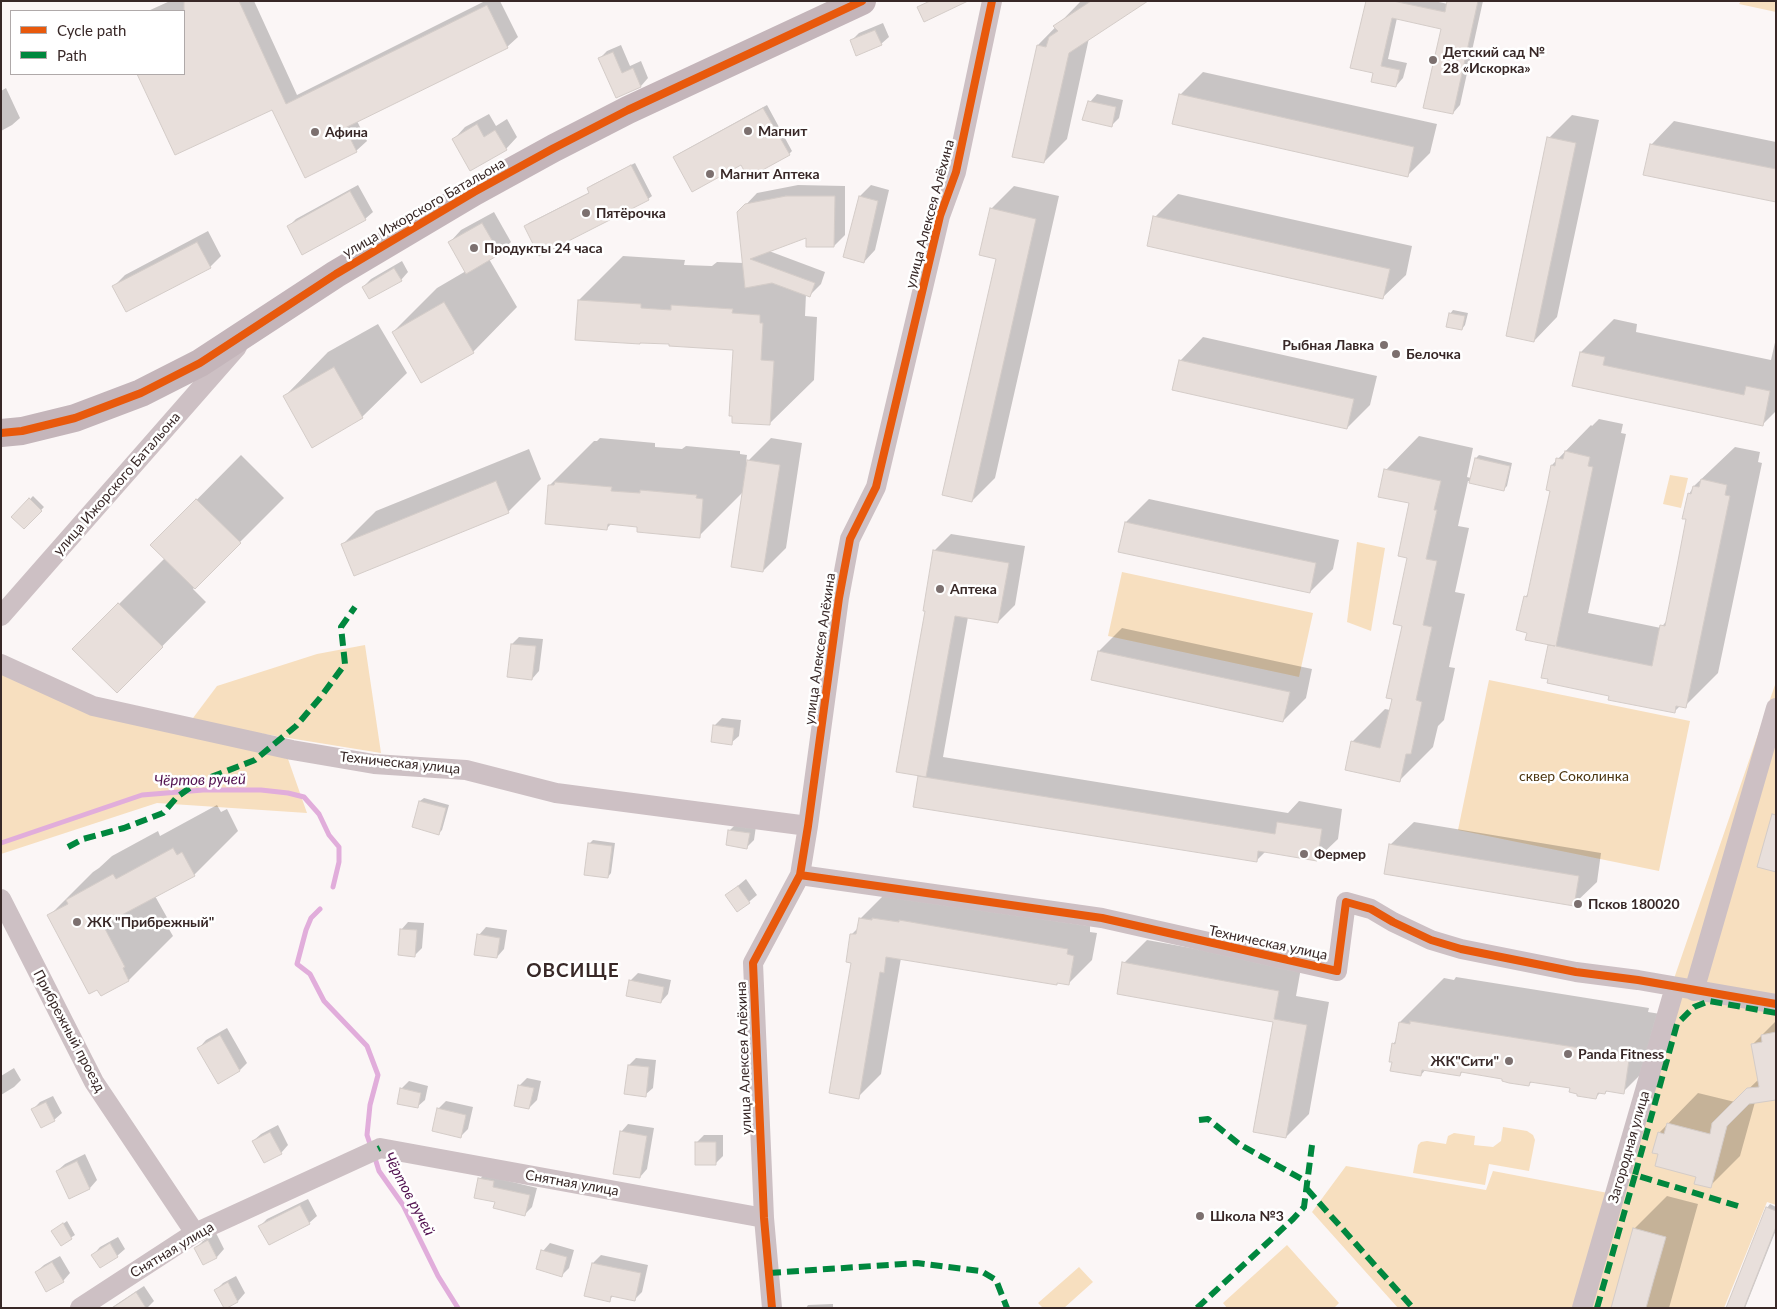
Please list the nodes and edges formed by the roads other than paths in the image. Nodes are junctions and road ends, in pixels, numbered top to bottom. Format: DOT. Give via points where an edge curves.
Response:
graph roads {
  1 [pos="862,1"];
  2 [pos="992,1"];
  3 [pos="252,330"];
  4 [pos="1,433"];
  5 [pos="1,616"];
  6 [pos="1,664"];
  7 [pos="1776,708"];
  8 [pos="808,826"];
  9 [pos="800,875"];
  10 [pos="1,899"];
  11 [pos="1684,989"];
  12 [pos="1776,1004"];
  13 [pos="764,1218"];
  14 [pos="195,1233"];
  15 [pos="82,1307"];
  16 [pos="772,1308"];
  17 [pos="1582,1308"];
  1 -- 3 [label="street, улица Ижорского Батальона" via="554,148 336,274"];
  2 -- 8 [label="street, улица Алексея Алёхина" via="956,172 940,216 876,487 850,539"];
  3 -- 4 [label="street, улица Ижорского Батальона" via="200,363 141,393 75,418"];
  3 -- 5 [label="street, улица Ижорского Батальона"];
  6 -- 8 [label="street, Техническая улица" via="93,706 292,750 374,764 466,770 556,793"];
  7 -- 11 [label="street, Загородная улица"];
  8 -- 9 [label="street, улица Алексея Алёхина"];
  9 -- 11 [label="street, Техническая улица" via="1102,918 1337,971 1346,902 1371,909 1431,940 1461,949"];
  9 -- 13 [label="street, улица Алексея Алёхина" via="753,963"];
  10 -- 14 [label="street, Прибрежный проезд" via="94,1082"];
  11 -- 12 [label="street"];
  11 -- 17 [label="street, Загородная улица"];
  13 -- 14 [label="street, Снятная улица" via="379,1148"];
  13 -- 16 [label="street, улица Алексея Алёхина"];
  14 -- 15 [label="street, Снятная улица"];
}
